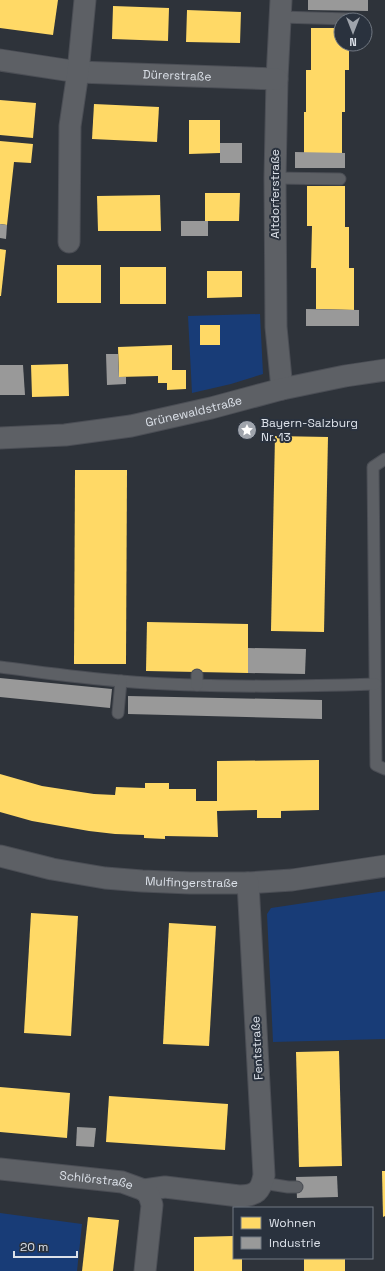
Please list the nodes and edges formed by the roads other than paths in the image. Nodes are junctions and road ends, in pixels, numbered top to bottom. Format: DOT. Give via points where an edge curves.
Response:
graph roads {
  1 [pos="85,0"];
  2 [pos="280,9"];
  3 [pos="333,17"];
  4 [pos="0,60"];
  5 [pos="78,72"];
  6 [pos="276,79"];
  7 [pos="275,178"];
  8 [pos="340,179"];
  9 [pos="69,242"];
  10 [pos="385,370"];
  11 [pos="282,389"];
  12 [pos="0,438"];
  13 [pos="385,458"];
  14 [pos="0,667"];
  15 [pos="121,681"];
  16 [pos="375,684"];
  17 [pos="118,713"];
  18 [pos="385,768"];
  19 [pos="0,856"];
  20 [pos="385,866"];
  21 [pos="248,883"];
  22 [pos="0,1169"];
  23 [pos="263,1183"];
  24 [pos="297,1187"];
  25 [pos="144,1190"];
  26 [pos="145,1271"];
  1 -- 5 [label="street"];
  2 -- 3 [label="lane"];
  2 -- 6 [label="street, Altdorferstraße"];
  4 -- 5 [label="street, Dürerstraße"];
  5 -- 6 [label="street, Dürerstraße"];
  5 -- 9 [label="street" via="70,126"];
  6 -- 7 [label="street, Altdorferstraße"];
  7 -- 8 [label="lane"];
  7 -- 11 [label="street, Altdorferstraße" via="276,327"];
  10 -- 11 [label="street, Grünewaldstraße"];
  11 -- 12 [label="street, Grünewaldstraße" via="131,426 65,435"];
  13 -- 16 [label="lane" via="373,467"];
  14 -- 15 [label="lane"];
  15 -- 16 [label="lane" via="197,680 318,686"];
  15 -- 17 [label="lane"];
  16 -- 18 [label="lane" via="376,765"];
  19 -- 21 [label="street, Mulfingerstraße" via="52,869 105,878"];
  20 -- 21 [label="street, Mulfingerstraße" via="292,880"];
  21 -- 23 [label="street, Fentstraße"];
  22 -- 25 [label="street, Schlörstraße" via="122,1182"];
  23 -- 24 [label="lane"];
  23 -- 25 [label="street, Schlörstraße" via="259,1191 248,1196 165,1187"];
  25 -- 26 [label="street" via="149,1195 152,1205"];
}
